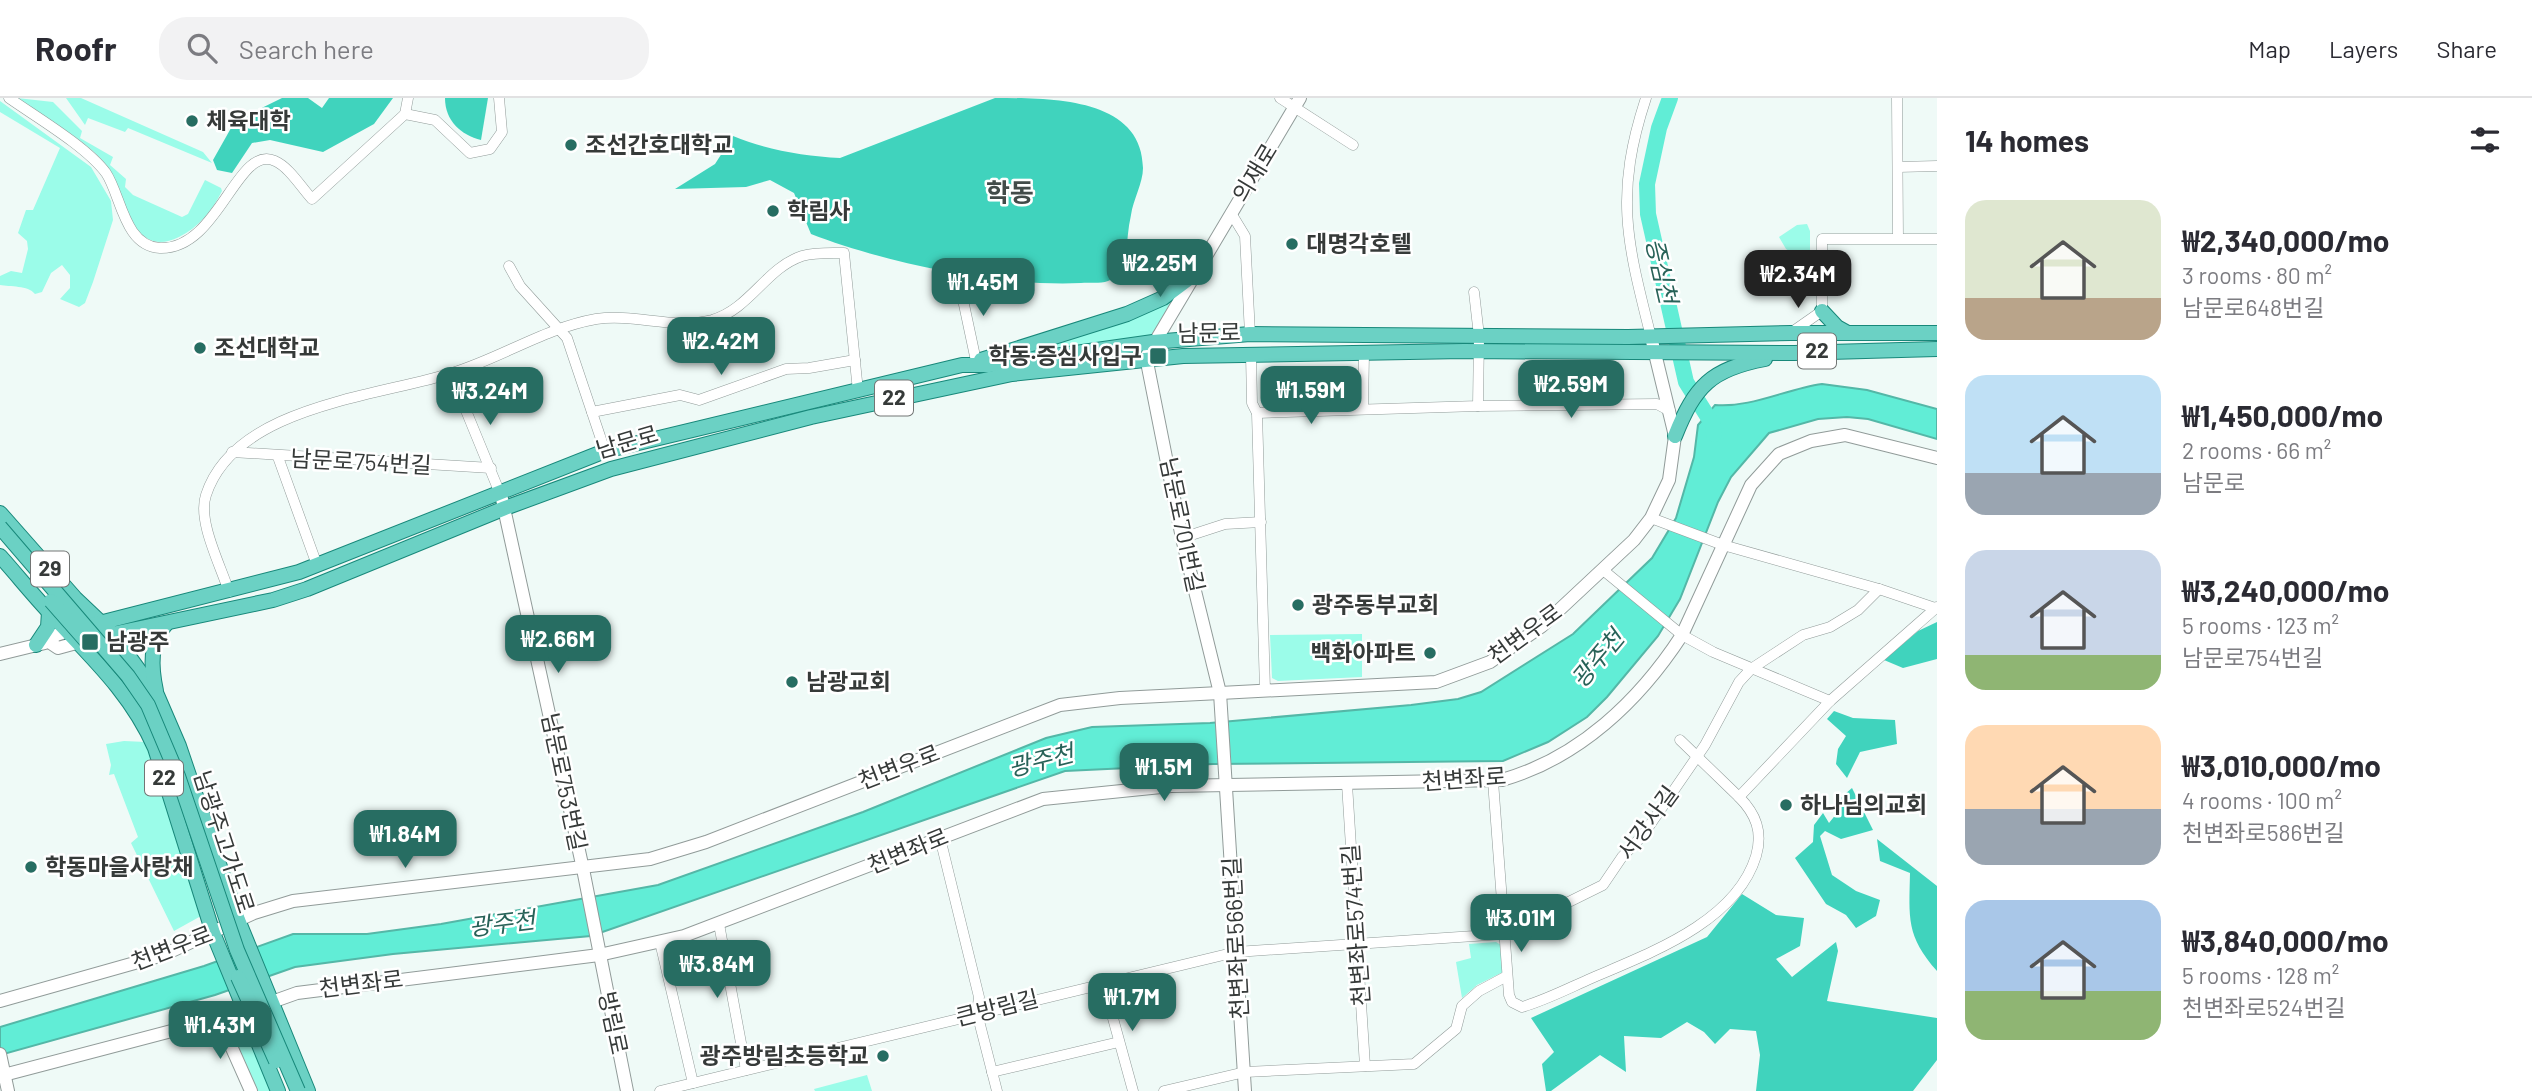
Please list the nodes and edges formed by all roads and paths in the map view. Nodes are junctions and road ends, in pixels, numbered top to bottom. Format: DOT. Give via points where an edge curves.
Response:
graph roads {
  1 [pos="9,98"];
  2 [pos="408,98"];
  3 [pos="499,98"];
  4 [pos="1280,98"];
  5 [pos="1646,98"];
  6 [pos="1897,98"];
  7 [pos="1297,103"];
  8 [pos="405,114"];
  9 [pos="1353,145"];
  10 [pos="1937,166"];
  11 [pos="1898,167"];
  12 [pos="1231,213"];
  13 [pos="1898,238"];
  14 [pos="1937,239"];
  15 [pos="509,266"];
  16 [pos="1195,274"];
  17 [pos="959,281"];
  18 [pos="1474,292"];
  19 [pos="1822,311"];
  20 [pos="562,329"];
  21 [pos="1791,332"];
  22 [pos="1847,333"];
  23 [pos="1937,333"];
  24 [pos="1250,334"];
  25 [pos="1479,336"];
  26 [pos="1153,342"];
  27 [pos="1653,345"];
  28 [pos="1937,349"];
  29 [pos="1478,352"];
  30 [pos="1364,353"];
  31 [pos="1794,353"];
  32 [pos="1251,355"];
  33 [pos="1146,358"];
  34 [pos="855,360"];
  35 [pos="969,363"];
  36 [pos="451,373"];
  37 [pos="855,391"];
  38 [pos="1478,406"];
  39 [pos="838,410"];
  40 [pos="1363,410"];
  41 [pos="1671,411"];
  42 [pos="592,412"];
  43 [pos="1257,413"];
  44 [pos="1675,436"];
  45 [pos="605,451"];
  46 [pos="232,452"];
  47 [pos="278,457"];
  48 [pos="1937,458"];
  49 [pos="491,468"];
  50 [pos="499,491"];
  51 [pos="505,508"];
  52 [pos="0,513"];
  53 [pos="1651,518"];
  54 [pos="1261,522"];
  55 [pos="0,527"];
  56 [pos="1182,538"];
  57 [pos="0,541"];
  58 [pos="1718,543"];
  59 [pos="0,556"];
  60 [pos="317,565"];
  61 [pos="1604,570"];
  62 [pos="1879,589"];
  63 [pos="229,592"];
  64 [pos="1936,608"];
  65 [pos="49,612"];
  66 [pos="167,623"];
  67 [pos="107,628"];
  68 [pos="68,631"];
  69 [pos="1679,633"];
  70 [pos="79,642"];
  71 [pos="42,643"];
  72 [pos="0,654"];
  73 [pos="1751,669"];
  74 [pos="1265,690"];
  75 [pos="1220,693"];
  76 [pos="157,695"];
  77 [pos="1830,701"];
  78 [pos="1680,740"];
  79 [pos="1696,758"];
  80 [pos="1493,781"];
  81 [pos="1347,784"];
  82 [pos="1226,785"];
  83 [pos="1739,797"];
  84 [pos="940,838"];
  85 [pos="583,869"];
  86 [pos="238,920"];
  87 [pos="719,924"];
  88 [pos="213,933"];
  89 [pos="1504,934"];
  90 [pos="660,943"];
  91 [pos="1357,945"];
  92 [pos="1236,952"];
  93 [pos="599,955"];
  94 [pos="1507,976"];
  95 [pos="1103,982"];
  96 [pos="272,1000"];
  97 [pos="0,1001"];
  98 [pos="244,1012"];
  99 [pos="977,1013"];
  100 [pos="219,1018"];
  101 [pos="1119,1042"];
  102 [pos="0,1054"];
  103 [pos="1365,1066"];
  104 [pos="746,1070"];
  105 [pos="992,1072"];
  106 [pos="1245,1072"];
  107 [pos="2,1075"];
  108 [pos="692,1083"];
  109 [pos="8,1091"];
  110 [pos="251,1091"];
  111 [pos="278,1091"];
  112 [pos="289,1091"];
  113 [pos="298,1091"];
  114 [pos="309,1091"];
  115 [pos="627,1091"];
  116 [pos="660,1091"];
  117 [pos="997,1091"];
  118 [pos="1133,1091"];
  119 [pos="1164,1091"];
  120 [pos="1245,1091"];
  1 -- 8 [label="street" via="105,171 127,222 141,239 161,248 180,243 207,225 251,163 277,162 312,199"];
  2 -- 8 [label="street"];
  3 -- 8 [label="street" via="502,132 496,144 481,153 470,153 432,118"];
  4 -- 7 [label="street"];
  5 -- 27 [label="street" via="1628,164 1625,219"];
  6 -- 11 [label="street"];
  7 -- 9 [label="street"];
  7 -- 12 [label="street, 의재로"];
  10 -- 11 [label="street"];
  11 -- 13 [label="street"];
  12 -- 16 [label="street, 의재로"];
  12 -- 24 [label="street, 남문로" via="1245,236"];
  13 -- 14 [label="street"];
  13 -- 19 [label="street" via="1822,239"];
  15 -- 20 [label="street" via="526,292"];
  16 -- 26 [label="street, 의재로"];
  16 -- 35 [label="main road" via="1163,298 1127,314"];
  17 -- 35 [label="street"];
  18 -- 25 [label="street"];
  19 -- 21 [label="street"];
  19 -- 22 [label="main road"];
  20 -- 34 [label="street" via="599,319 693,323 714,319 739,306 796,258 844,253"];
  20 -- 36 [label="street"];
  20 -- 42 [label="street"];
  21 -- 22 [label="main road, 22"];
  21 -- 27 [label="main road, 22" via="1696,336"];
  22 -- 23 [label="main road, 22"];
  24 -- 25 [label="main road, 남문로 / 22"];
  24 -- 26 [label="main road, 남문로 / 22"];
  25 -- 27 [label="main road, 남문로 / 22"];
  25 -- 29 [label="street"];
  26 -- 33 [label="street, 의재로"];
  26 -- 35 [label="main road, 남문로 / 22" via="989,365"];
  27 -- 29 [label="main road, 남문로 / 22"];
  27 -- 31 [label="main road, 22" via="1698,352"];
  27 -- 41 [label="street, 천변우로"];
  28 -- 31 [label="main road, 22"];
  29 -- 30 [label="main road, 남문로 / 22"];
  29 -- 38 [label="street"];
  30 -- 32 [label="main road, 남문로 / 22"];
  30 -- 40 [label="street"];
  31 -- 44 [label="main road" via="1729,367 1700,387"];
  32 -- 33 [label="main road, 남문로 / 22"];
  32 -- 43 [label="street" via="1252,403"];
  33 -- 39 [label="main road, 남문로 / 22" via="1012,374"];
  33 -- 56 [label="street, 남문로701번길"];
  34 -- 37 [label="street"];
  34 -- 42 [label="street" via="786,369 699,400 680,395"];
  35 -- 37 [label="main road, 남문로 / 22"];
  36 -- 46 [label="street" via="300,412"];
  36 -- 49 [label="street"];
  37 -- 39 [label="main road" via="848,401 837,405"];
  37 -- 45 [label="main road, 남문로 / 22"];
  38 -- 40 [label="street"];
  38 -- 41 [label="street" via="1657,404"];
  39 -- 51 [label="main road, 남문로 / 22" via="611,469"];
  40 -- 43 [label="street"];
  41 -- 44 [label="street, 천변우로"];
  42 -- 45 [label="street"];
  43 -- 54 [label="street"];
  44 -- 53 [label="street, 천변우로" via="1669,480"];
  45 -- 50 [label="main road, 남문로 / 22"];
  46 -- 47 [label="street, 남문로754번길"];
  46 -- 63 [label="street" via="210,484 204,504 208,531"];
  47 -- 49 [label="street, 남문로754번길"];
  47 -- 60 [label="street"];
  48 -- 58 [label="street, 천변좌로" via="1845,435 1789,449 1770,461 1751,485"];
  49 -- 50 [label="street"];
  50 -- 51 [label="street, 남문로753번길"];
  50 -- 60 [label="main road, 남문로 / 22"];
  51 -- 66 [label="main road, 남문로 / 22" via="307,589"];
  51 -- 85 [label="street, 남문로753번길"];
  52 -- 67 [label="main road, 29"];
  53 -- 58 [label="street"];
  53 -- 61 [label="street, 천변우로"];
  54 -- 56 [label="street" via="1225,524"];
  54 -- 74 [label="street"];
  55 -- 113 [label="main road, 남광주고가도로, bridge" via="148,705 174,765 232,939"];
  56 -- 75 [label="street, 남문로701번길"];
  57 -- 112 [label="main road, 남광주고가도로, bridge" via="145,715 163,756 227,951"];
  58 -- 62 [label="street"];
  58 -- 69 [label="street, 천변좌로"];
  59 -- 65 [label="main road, 29"];
  60 -- 63 [label="main road, 남문로 / 22"];
  61 -- 69 [label="street"];
  61 -- 74 [label="street, 천변우로" via="1515,646 1464,674 1421,683"];
  62 -- 64 [label="street"];
  62 -- 73 [label="street" via="1858,610 1830,627 1802,635"];
  63 -- 67 [label="main road, 남문로 / 22"];
  64 -- 77 [label="street"];
  65 -- 68 [label="main road, 29"];
  65 -- 71 [label="main road"];
  66 -- 67 [label="main road, 남문로 / 22"];
  66 -- 76 [label="main road" via="153,649"];
  67 -- 68 [label="main road, 남문로 / 22"];
  67 -- 70 [label="main road, 남문로 / 22"];
  67 -- 76 [label="main road, 22"];
  68 -- 70 [label="main road, 22"];
  68 -- 71 [label="street"];
  69 -- 73 [label="street"];
  69 -- 80 [label="street, 천변좌로" via="1637,695 1563,756"];
  70 -- 71 [label="street" via="58,648"];
  70 -- 88 [label="main road, 22" via="118,685 144,723"];
  71 -- 72 [label="street"];
  73 -- 77 [label="street"];
  73 -- 79 [label="street, 서강사길"];
  74 -- 75 [label="street, 천변우로"];
  75 -- 82 [label="street, 남문로701번길"];
  75 -- 85 [label="street, 천변우로" via="1060,705 706,842 650,859"];
  76 -- 86 [label="main road, 22"];
  77 -- 83 [label="street"];
  78 -- 79 [label="street"];
  79 -- 83 [label="street"];
  79 -- 89 [label="street, 서강사길" via="1603,885"];
  80 -- 81 [label="street, 천변좌로"];
  80 -- 89 [label="street"];
  81 -- 82 [label="street, 천변좌로"];
  81 -- 91 [label="street, 천변좌로574번길"];
  82 -- 84 [label="street, 천변좌로" via="1055,797"];
  82 -- 92 [label="street, 천변좌로566번길"];
  83 -- 94 [label="street" via="1755,817 1757,851 1739,891 1714,913 1636,959 1522,1007 1512,1002"];
  84 -- 87 [label="street, 천변좌로"];
  84 -- 99 [label="street" via="979,997"];
  85 -- 86 [label="street, 천변우로" via="322,896 273,906"];
  85 -- 93 [label="street, 남문로753번길"];
  86 -- 88 [label="street, 천변우로"];
  86 -- 96 [label="main road, 22"];
  87 -- 90 [label="street, 천변좌로"];
  87 -- 104 [label="street"];
  88 -- 97 [label="street, 천변우로" via="163,955"];
  88 -- 98 [label="main road, 22"];
  89 -- 91 [label="street, 큰방림길"];
  89 -- 94 [label="street"];
  90 -- 93 [label="street, 천변좌로"];
  90 -- 108 [label="street"];
  91 -- 92 [label="street, 큰방림길"];
  91 -- 103 [label="street, 천변좌로574번길"];
  92 -- 95 [label="street, 큰방림길"];
  92 -- 106 [label="street, 천변좌로566번길"];
  93 -- 96 [label="street, 천변좌로" via="314,990"];
  93 -- 115 [label="street, 방림로"];
  94 -- 103 [label="street" via="1462,1006 1455,1029 1414,1064"];
  95 -- 99 [label="street, 큰방림길"];
  95 -- 101 [label="street"];
  96 -- 98 [label="street, 천변좌로"];
  96 -- 114 [label="main road, 22"];
  98 -- 100 [label="street, 천변좌로"];
  98 -- 111 [label="main road, 22"];
  99 -- 104 [label="street, 큰방림길"];
  99 -- 105 [label="street"];
  100 -- 107 [label="street, 천변좌로"];
  100 -- 110 [label="street"];
  101 -- 105 [label="street"];
  101 -- 118 [label="street"];
  102 -- 107 [label="street"];
  103 -- 106 [label="street"];
  104 -- 108 [label="street, 큰방림길"];
  105 -- 117 [label="street"];
  106 -- 119 [label="street"];
  106 -- 120 [label="street, 천변좌로566번길"];
  107 -- 109 [label="street"];
  108 -- 116 [label="street, 큰방림길"];
}
